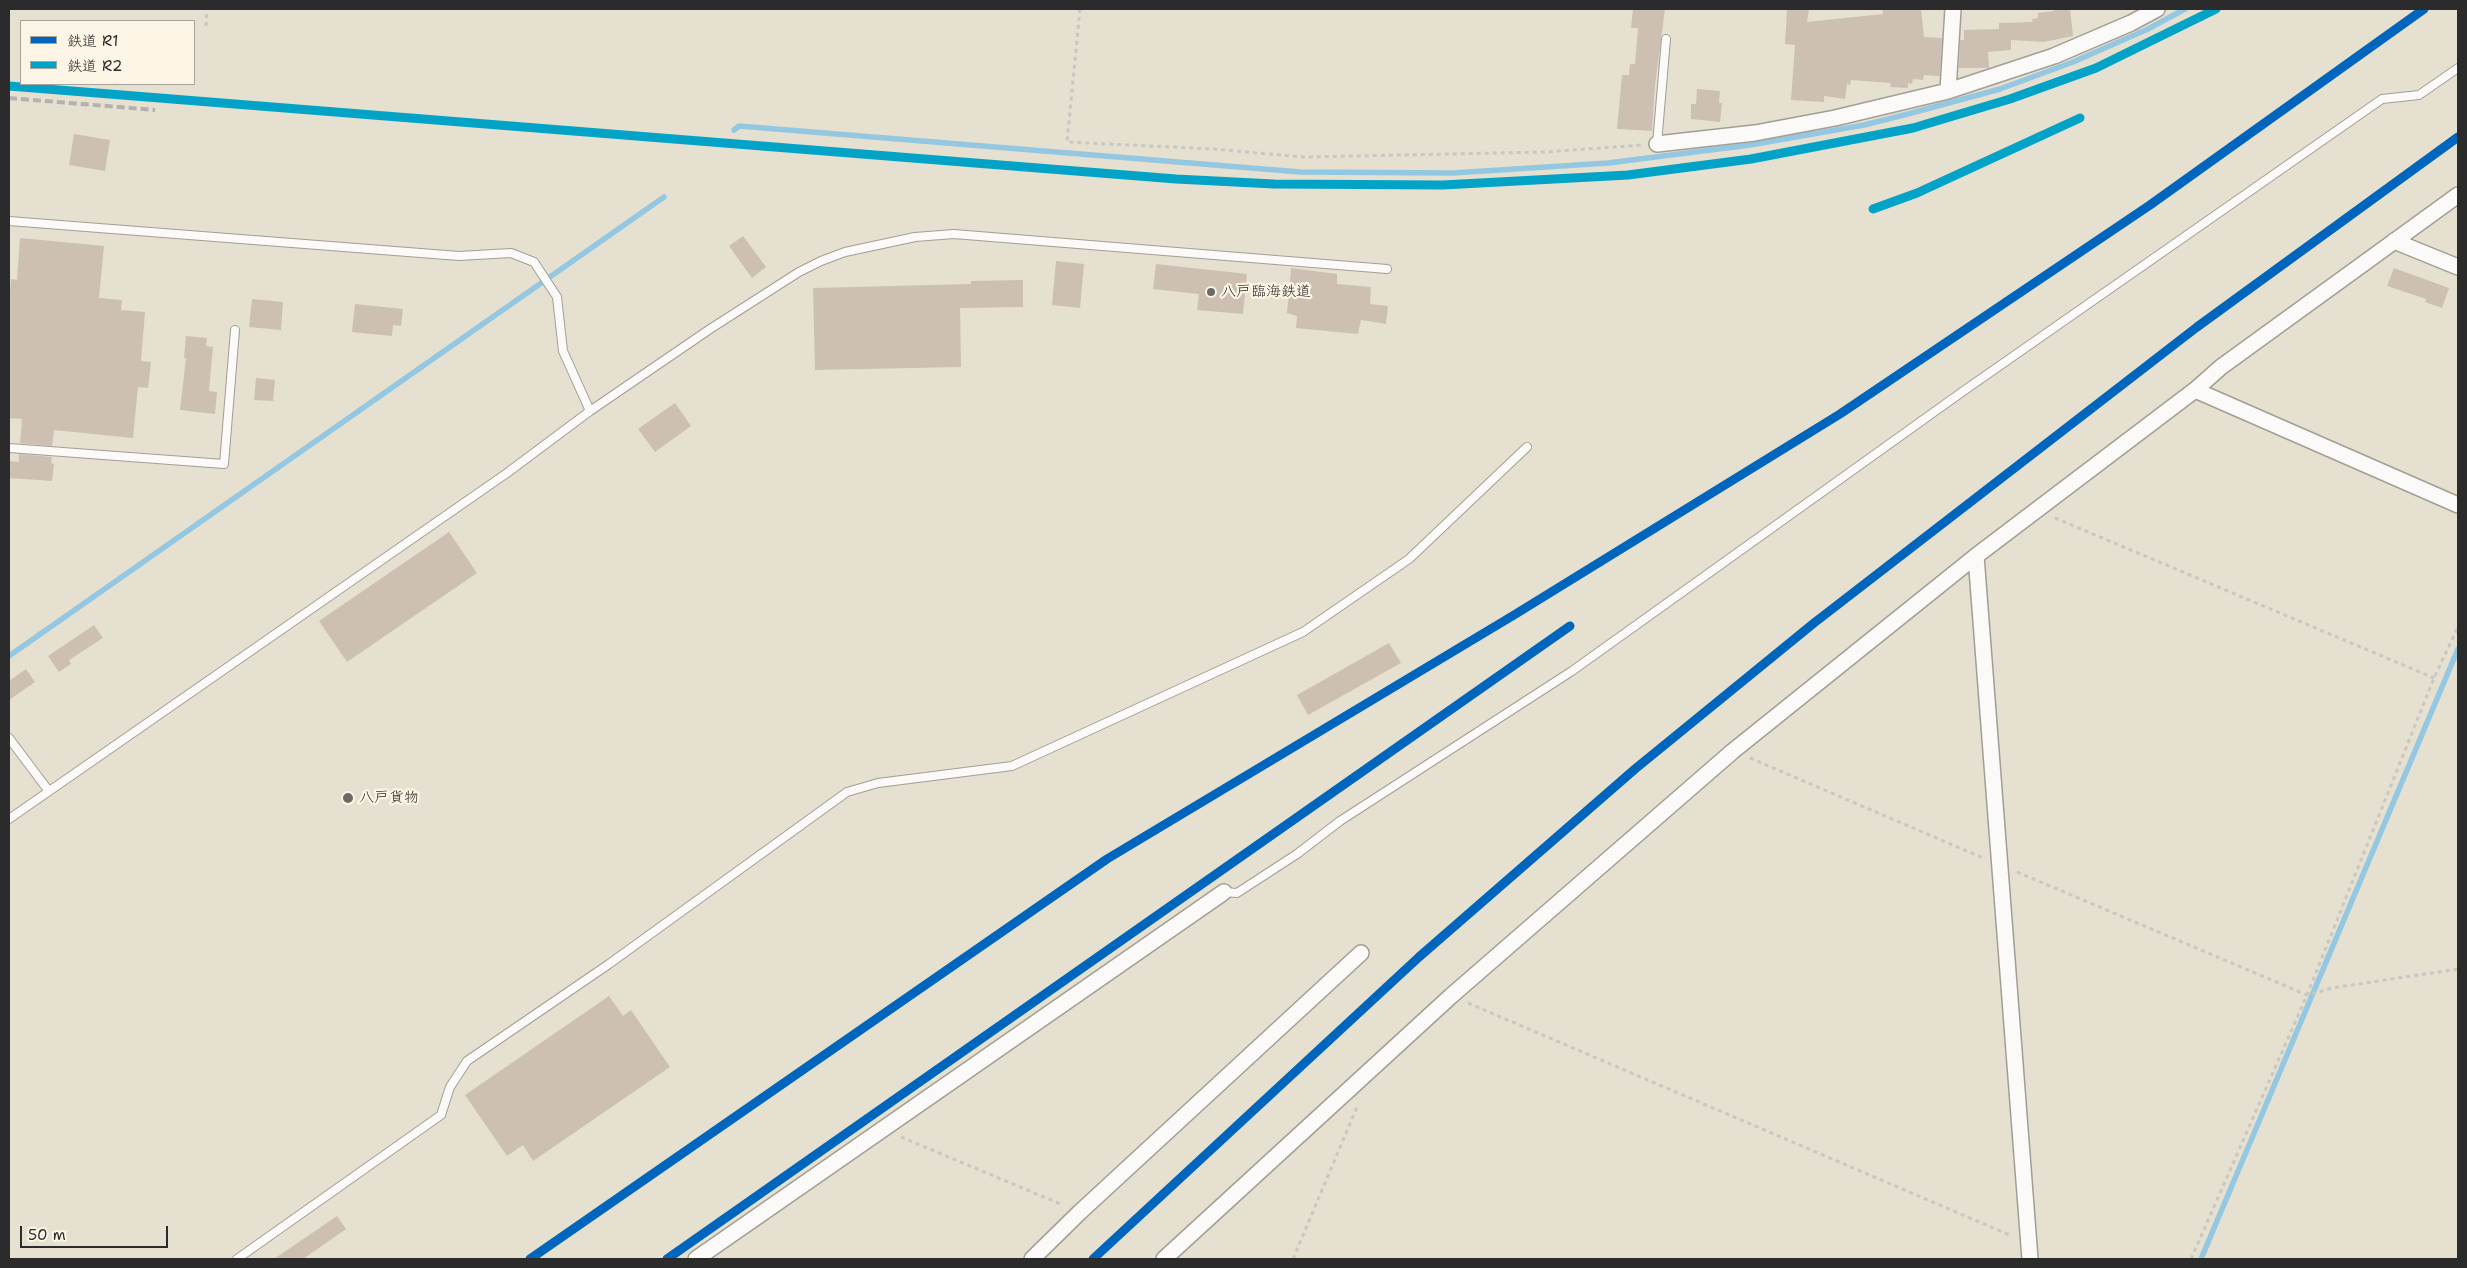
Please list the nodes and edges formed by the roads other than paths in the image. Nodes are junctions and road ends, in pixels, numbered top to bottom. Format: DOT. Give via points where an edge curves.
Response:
graph roads {
  1 [pos="1953,9"];
  2 [pos="2157,9"];
  3 [pos="1666,39"];
  4 [pos="2458,68"];
  5 [pos="1948,91"];
  6 [pos="1658,144"];
  7 [pos="2458,195"];
  8 [pos="9,221"];
  9 [pos="2394,241"];
  10 [pos="2458,267"];
  11 [pos="1386,269"];
  12 [pos="234,330"];
  13 [pos="2195,390"];
  14 [pos="590,411"];
  15 [pos="1527,447"];
  16 [pos="9,448"];
  17 [pos="2458,505"];
  18 [pos="1976,556"];
  19 [pos="9,738"];
  20 [pos="48,790"];
  21 [pos="9,820"];
  22 [pos="1224,892"];
  23 [pos="1361,953"];
  24 [pos="237,1259"];
  25 [pos="696,1259"];
  26 [pos="1032,1259"];
  27 [pos="1164,1259"];
  28 [pos="2030,1259"];
  1 -- 5 [label="street"];
  2 -- 5 [label="street" via="2054,56"];
  3 -- 6 [label="lane"];
  4 -- 22 [label="lane" via="2419,95 2382,99 1962,392 1572,671 1340,821 1238,893"];
  5 -- 6 [label="street" via="1755,133"];
  7 -- 9 [label="street"];
  8 -- 14 [label="lane" via="459,256 511,253 534,262 557,297 563,351"];
  9 -- 10 [label="street"];
  9 -- 13 [label="street" via="2220,367"];
  11 -- 14 [label="lane" via="954,234 914,237 845,252 799,272 710,328"];
  12 -- 16 [label="lane" via="224,464"];
  13 -- 17 [label="street"];
  13 -- 18 [label="street"];
  14 -- 20 [label="lane" via="507,473"];
  15 -- 24 [label="lane" via="1409,558 1303,632 1012,766 878,783 847,792 467,1062 450,1087 442,1115"];
  18 -- 27 [label="street" via="1733,751 1451,996"];
  18 -- 28 [label="street"];
  19 -- 20 [label="lane"];
  20 -- 21 [label="lane"];
  22 -- 25 [label="street"];
  23 -- 26 [label="street"];
}
